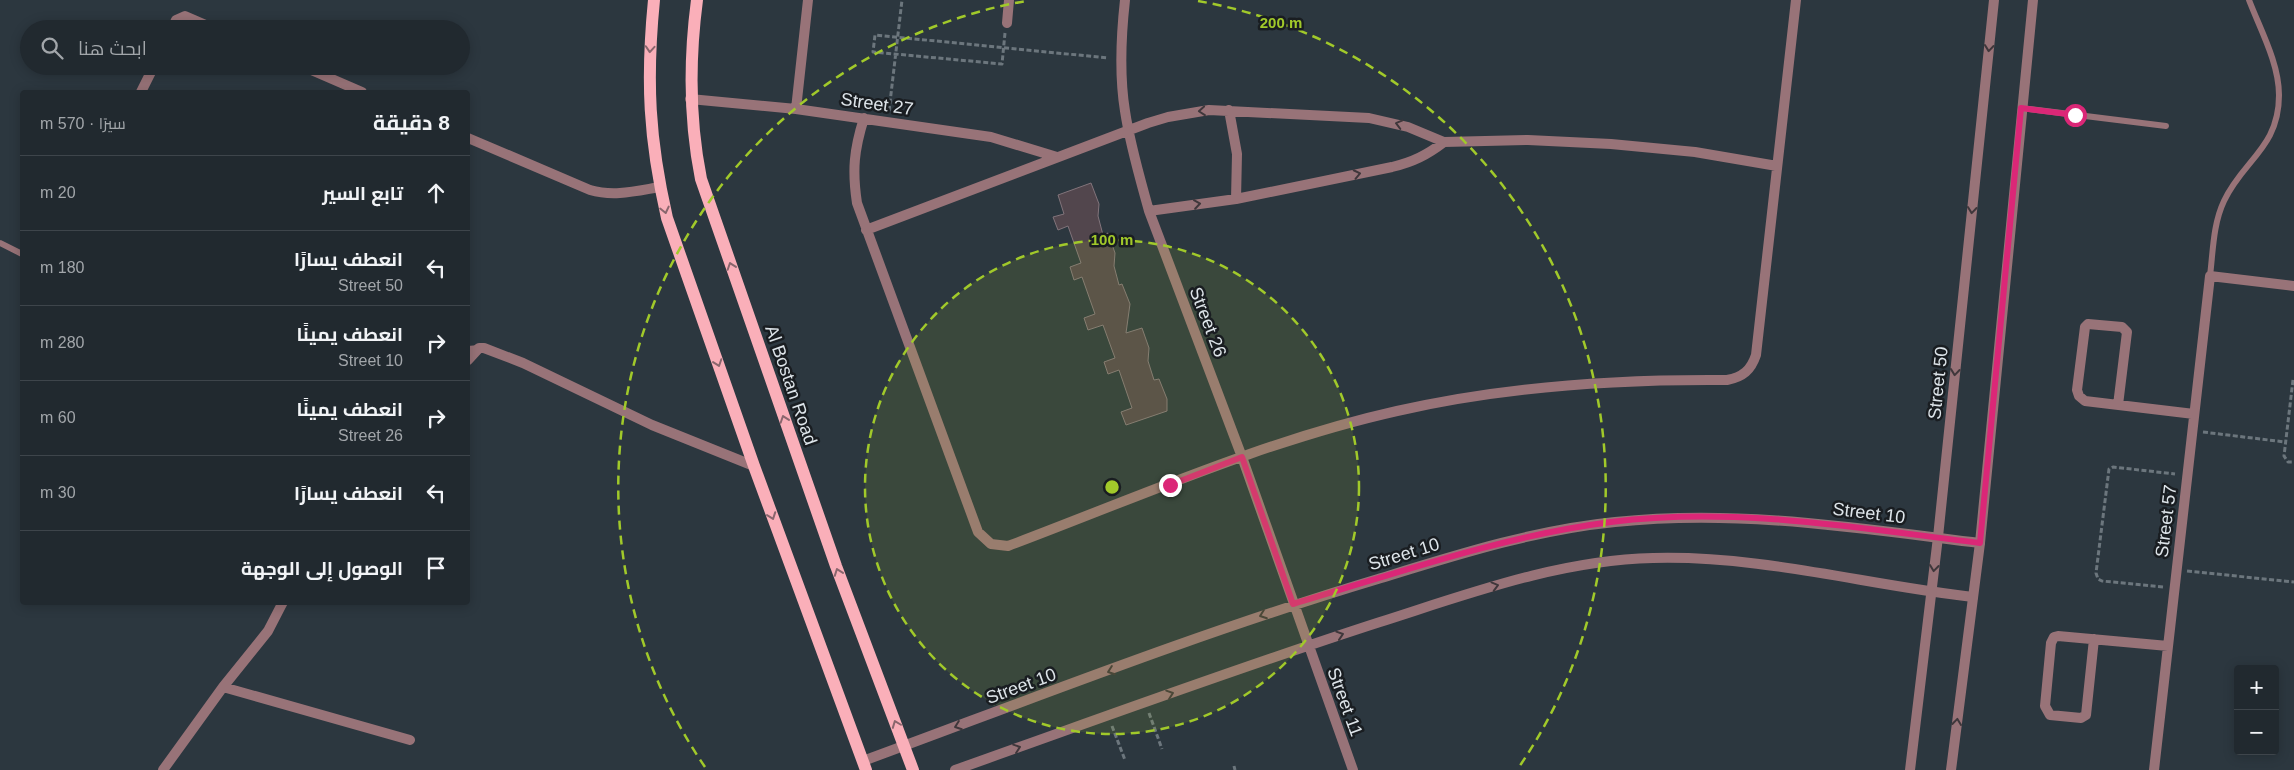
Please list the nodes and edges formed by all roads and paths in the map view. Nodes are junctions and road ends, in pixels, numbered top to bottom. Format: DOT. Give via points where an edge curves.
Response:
graph roads {
  1 [pos="654,0"];
  2 [pos="697,0"];
  3 [pos="808,0"];
  4 [pos="902,0"];
  5 [pos="1009,0"];
  6 [pos="1124,0"];
  7 [pos="1796,0"];
  8 [pos="1994,0"];
  9 [pos="2033,0"];
  10 [pos="2248,0"];
  11 [pos="176,20"];
  12 [pos="194,20"];
  13 [pos="1007,23"];
  14 [pos="898,37"];
  15 [pos="1004,48"];
  16 [pos="896,54"];
  17 [pos="1122,59"];
  18 [pos="150,75"];
  19 [pos="323,75"];
  20 [pos="142,90"];
  21 [pos="357,90"];
  22 [pos="690,99"];
  23 [pos="2021,108"];
  24 [pos="796,109"];
  25 [pos="1230,110"];
  26 [pos="864,118"];
  27 [pos="888,122"];
  28 [pos="2166,126"];
  29 [pos="1129,130"];
  30 [pos="470,139"];
  31 [pos="1444,142"];
  32 [pos="1057,157"];
  33 [pos="1777,166"];
  34 [pos="660,187"];
  35 [pos="1236,199"];
  36 [pos="1149,211"];
  37 [pos="866,230"];
  38 [pos="0,244"];
  39 [pos="20,253"];
  40 [pos="2210,276"];
  41 [pos="2294,286"];
  42 [pos="479,348"];
  43 [pos="470,350"];
  44 [pos="470,358"];
  45 [pos="2293,380"];
  46 [pos="2118,405"];
  47 [pos="2194,414"];
  48 [pos="2192,431"];
  49 [pos="2285,442"];
  50 [pos="1242,457"];
  51 [pos="2294,462"];
  52 [pos="754,466"];
  53 [pos="2188,476"];
  54 [pos="1938,538"];
  55 [pos="1980,543"];
  56 [pos="2177,570"];
  57 [pos="2294,582"];
  58 [pos="2175,589"];
  59 [pos="1932,592"];
  60 [pos="1973,597"];
  61 [pos="1293,604"];
  62 [pos="281,605"];
  63 [pos="2094,639"];
  64 [pos="1307,646"];
  65 [pos="2168,646"];
  66 [pos="223,687"];
  67 [pos="1146,703"];
  68 [pos="1108,716"];
  69 [pos="410,740"];
  70 [pos="904,746"];
  71 [pos="1162,749"];
  72 [pos="1124,760"];
  73 [pos="864,766"];
  74 [pos="163,770"];
  75 [pos="913,770"];
  76 [pos="955,770"];
  77 [pos="1353,770"];
  78 [pos="1910,770"];
  79 [pos="1951,770"];
  80 [pos="2154,770"];
  1 -- 34 [label="main road, one-way" via="648,92"];
  2 -- 22 [label="main road, Al Bostan Road" via="690,60"];
  3 -- 24 [label="street"];
  4 -- 14 [label="path"];
  5 -- 13 [label="street"];
  6 -- 17 [label="street, Street 26"];
  7 -- 33 [label="street"];
  8 -- 54 [label="street, Street 50, one-way"];
  9 -- 23 [label="street"];
  10 -- 40 [label="lane" via="2277,74 2277,116 2260,154 2223,202 2217,220"];
  11 -- 12 [label="street" via="185,16"];
  13 -- 15 [label="path"];
  14 -- 15 [label="path"];
  14 -- 16 [label="path"];
  14 -- 16 [label="path" via="875,35 873,52"];
  15 -- 16 [label="path" via="1002,64"];
  15 -- 17 [label="path"];
  16 -- 27 [label="path"];
  17 -- 29 [label="street, Street 26"];
  18 -- 20 [label="street"];
  19 -- 21 [label="street"];
  22 -- 24 [label="street, Street 27"];
  70 -- 22 [label="main road, Al Bostan Road, one-way" via="836,566 709,206 696,152"];
  23 -- 28 [label="lane"];
  23 -- 55 [label="street"];
  24 -- 26 [label="street, Street 27"];
  25 -- 29 [label="street, one-way" via="1188,112"];
  31 -- 25 [label="street, one-way" via="1408,127 1369,118"];
  25 -- 35 [label="street" via="1237,154"];
  26 -- 27 [label="street, Street 27"];
  26 -- 37 [label="street" via="855,146 853,174 857,203"];
  27 -- 32 [label="street, Street 27" via="991,137"];
  29 -- 32 [label="street"];
  29 -- 36 [label="street, Street 26"];
  30 -- 34 [label="street" via="590,190 615,195"];
  31 -- 33 [label="street" via="1528,140 1612,144 1695,152"];
  35 -- 31 [label="street, one-way" via="1412,162"];
  32 -- 37 [label="street"];
  33 -- 50 [label="street" via="1756,355 1752,365 1737,378 1596,382 1463,398 1368,419"];
  34 -- 52 [label="main road, one-way" via="680,258"];
  36 -- 35 [label="street, one-way"];
  36 -- 50 [label="street, Street 26"];
  37 -- 50 [label="street" via="978,532 991,544 1008,546"];
  38 -- 39 [label="lane"];
  40 -- 41 [label="street"];
  40 -- 47 [label="street, Street 57"];
  42 -- 43 [label="lane"];
  42 -- 44 [label="street"];
  42 -- 52 [label="street" via="523,363 652,426"];
  45 -- 49 [label="path"];
  46 -- 46 [label="street" via="2126,330 2088,324 2085,327 2078,393 2085,401"];
  46 -- 47 [label="street"];
  47 -- 48 [label="street, Street 57"];
  48 -- 49 [label="path"];
  48 -- 53 [label="street, Street 57"];
  49 -- 51 [label="path" via="2284,456 2288,462"];
  50 -- 61 [label="street, Street 26"];
  52 -- 73 [label="main road, one-way"];
  53 -- 56 [label="street, Street 57"];
  53 -- 58 [label="path" via="2110,468 2096,573 2102,580"];
  54 -- 55 [label="street, Street 10"];
  54 -- 59 [label="street, Street 50, one-way"];
  54 -- 61 [label="street, Street 10" via="1741,517 1698,516 1613,522 1487,546"];
  55 -- 60 [label="street"];
  56 -- 57 [label="path"];
  56 -- 58 [label="street, Street 57"];
  58 -- 65 [label="street, Street 57"];
  59 -- 60 [label="street"];
  64 -- 59 [label="street, one-way" via="1522,578 1620,560 1682,558 1746,562"];
  59 -- 78 [label="street, Street 50"];
  79 -- 60 [label="street, one-way"];
  61 -- 64 [label="street, Street 26"];
  61 -- 70 [label="street, Street 10, one-way"];
  62 -- 66 [label="street" via="268,631"];
  63 -- 63 [label="street" via="2058,636 2052,639 2045,706 2050,715 2081,718 2086,715"];
  63 -- 65 [label="street"];
  67 -- 64 [label="street, one-way"];
  64 -- 77 [label="street, Street 11"];
  65 -- 80 [label="street, Street 57"];
  66 -- 69 [label="street"];
  66 -- 74 [label="street"];
  67 -- 68 [label="street"];
  67 -- 71 [label="path"];
  68 -- 72 [label="path"];
  76 -- 68 [label="street, one-way"];
  70 -- 73 [label="street, Street 10"];
  70 -- 75 [label="main road, Al Bostan Road"];
}
